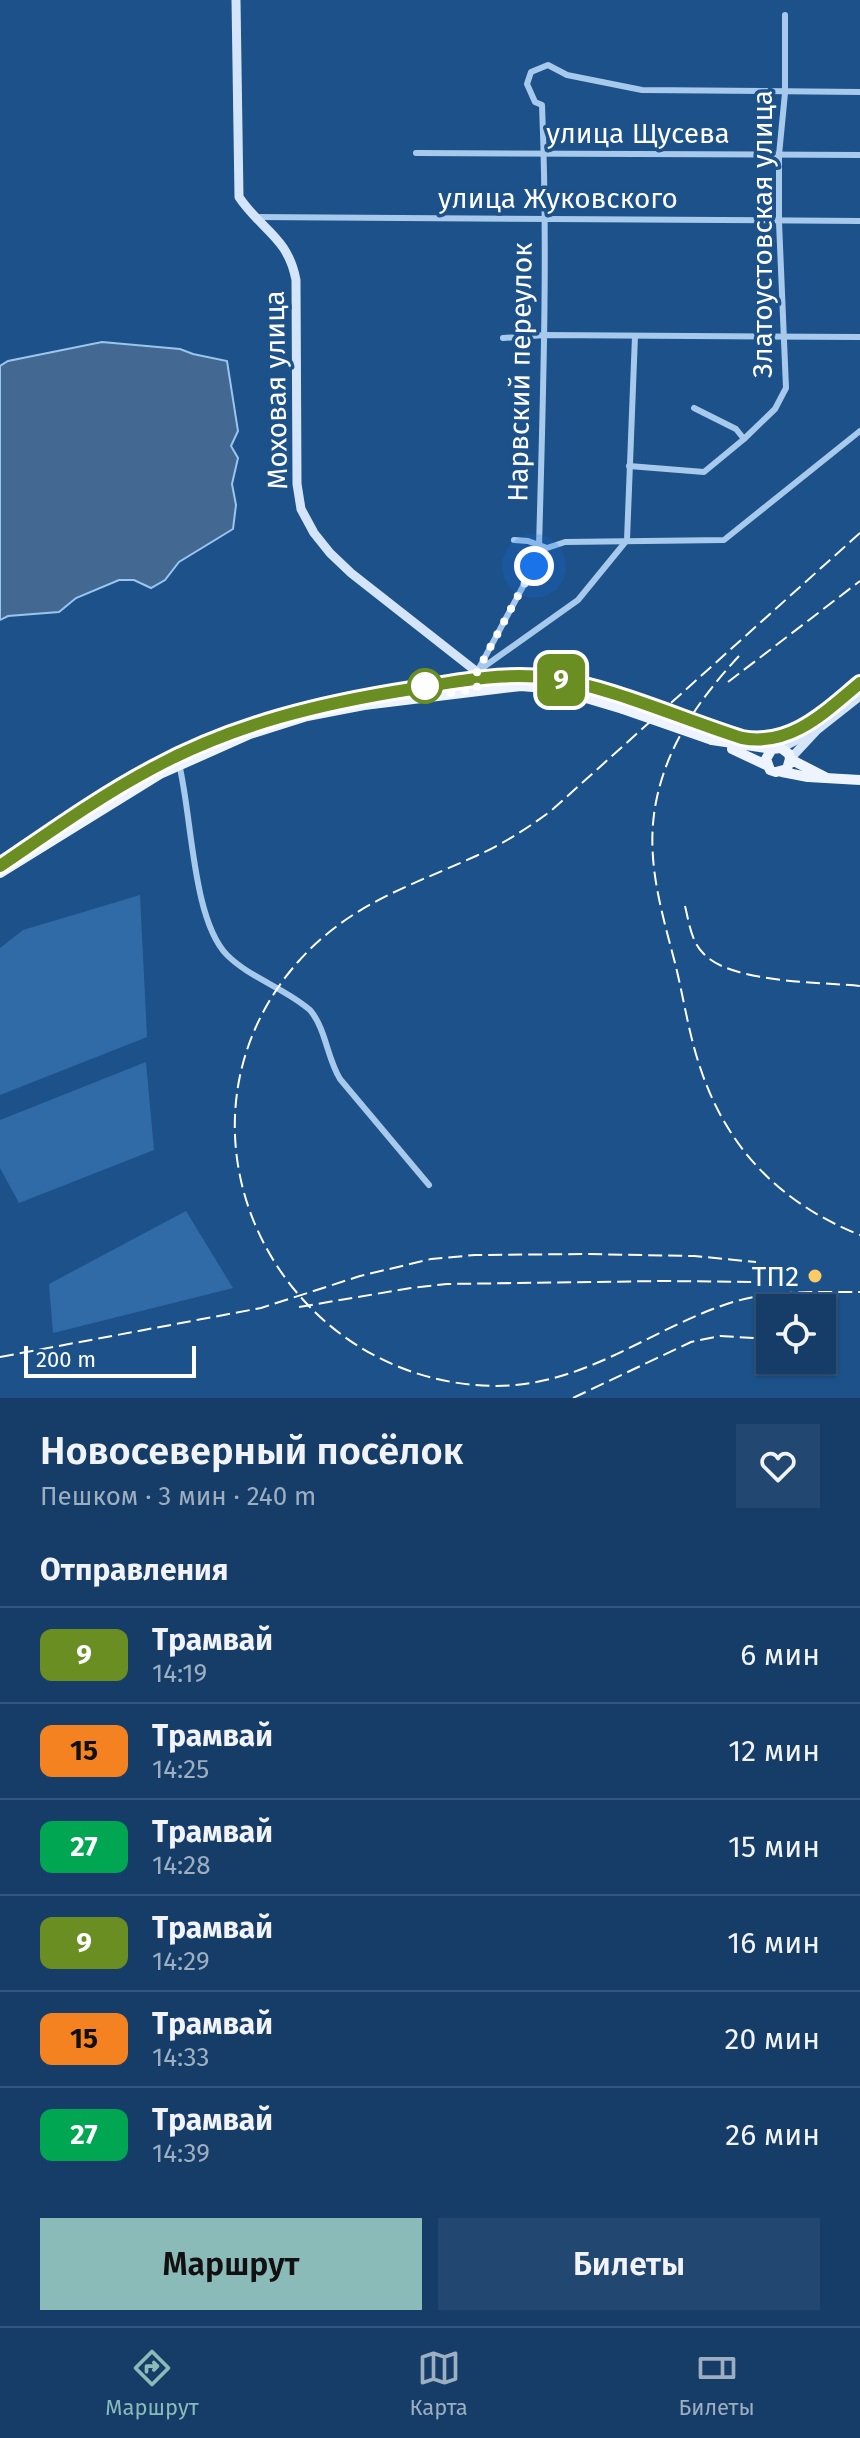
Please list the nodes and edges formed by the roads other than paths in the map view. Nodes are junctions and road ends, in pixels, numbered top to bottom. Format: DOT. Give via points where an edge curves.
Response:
graph roads {
  1 [pos="236,0"];
  2 [pos="785,15"];
  3 [pos="860,92"];
  4 [pos="785,93"];
  5 [pos="416,153"];
  6 [pos="544,155"];
  7 [pos="779,155"];
  8 [pos="860,155"];
  9 [pos="255,217"];
  10 [pos="545,221"];
  11 [pos="860,221"];
  12 [pos="779,222"];
  13 [pos="545,335"];
  14 [pos="782,335"];
  15 [pos="635,336"];
  16 [pos="860,337"];
  17 [pos="503,338"];
  18 [pos="694,408"];
  19 [pos="860,431"];
  20 [pos="744,439"];
  21 [pos="629,466"];
  22 [pos="514,540"];
  23 [pos="627,540"];
  24 [pos="539,547"];
  25 [pos="477,672"];
  26 [pos="477,689"];
  27 [pos="860,696"];
  28 [pos="817,730"];
  29 [pos="712,740"];
  30 [pos="776,749"];
  31 [pos="790,759"];
  32 [pos="179,764"];
  33 [pos="766,765"];
  34 [pos="782,772"];
  35 [pos="825,777"];
  36 [pos="860,780"];
  37 [pos="0,873"];
  38 [pos="429,1185"];
  1 -- 9 [label="street, Моховая улица" via="237,188"];
  2 -- 4 [label="street, Златоустовская улица"];
  3 -- 4 [label="street"];
  4 -- 6 [label="street, Нарвский переулок" via="642,90 567,75 548,65 531,72 527,84 542,105"];
  4 -- 7 [label="street, Златоустовская улица"];
  5 -- 6 [label="street, улица Щусева"];
  6 -- 7 [label="street, улица Щусева"];
  6 -- 10 [label="street, Нарвский переулок"];
  7 -- 8 [label="street, улица Щусева"];
  7 -- 12 [label="street, Златоустовская улица"];
  9 -- 10 [label="street, улица Жуковского"];
  9 -- 25 [label="street, Моховая улица" via="284,247 296,280 301,509 330,553"];
  10 -- 12 [label="street, улица Жуковского"];
  10 -- 13 [label="street, Нарвский переулок"];
  11 -- 12 [label="street, улица Жуковского"];
  12 -- 14 [label="street, Златоустовская улица"];
  13 -- 15 [label="street"];
  13 -- 17 [label="street"];
  13 -- 24 [label="street, Нарвский переулок"];
  14 -- 15 [label="street"];
  14 -- 16 [label="street"];
  14 -- 20 [label="street, Златоустовская улица" via="786,388 775,409"];
  15 -- 21 [label="street"];
  18 -- 20 [label="street" via="736,429"];
  19 -- 23 [label="street" via="724,540"];
  20 -- 21 [label="street, Златоустовская улица" via="704,472"];
  21 -- 23 [label="street"];
  22 -- 24 [label="street"];
  23 -- 24 [label="street"];
  23 -- 25 [label="street" via="578,600"];
  24 -- 25 [label="street, Нарвский переулок"];
  25 -- 26 [label="street"];
  26 -- 29 [label="main road, bridge" via="556,689"];
  26 -- 32 [label="main road" via="307,716"];
  27 -- 28 [label="street"];
  28 -- 30 [label="street"];
  28 -- 31 [label="street"];
  29 -- 30 [label="main road"];
  29 -- 33 [label="main road"];
  30 -- 31 [label="main road"];
  30 -- 33 [label="main road" via="767,753"];
  31 -- 34 [label="main road"];
  31 -- 35 [label="main road"];
  32 -- 37 [label="main road"];
  32 -- 38 [label="street" via="212,934 230,958 310,1010 340,1079"];
  33 -- 34 [label="main road"];
  34 -- 35 [label="main road"];
  35 -- 36 [label="main road"];
}
